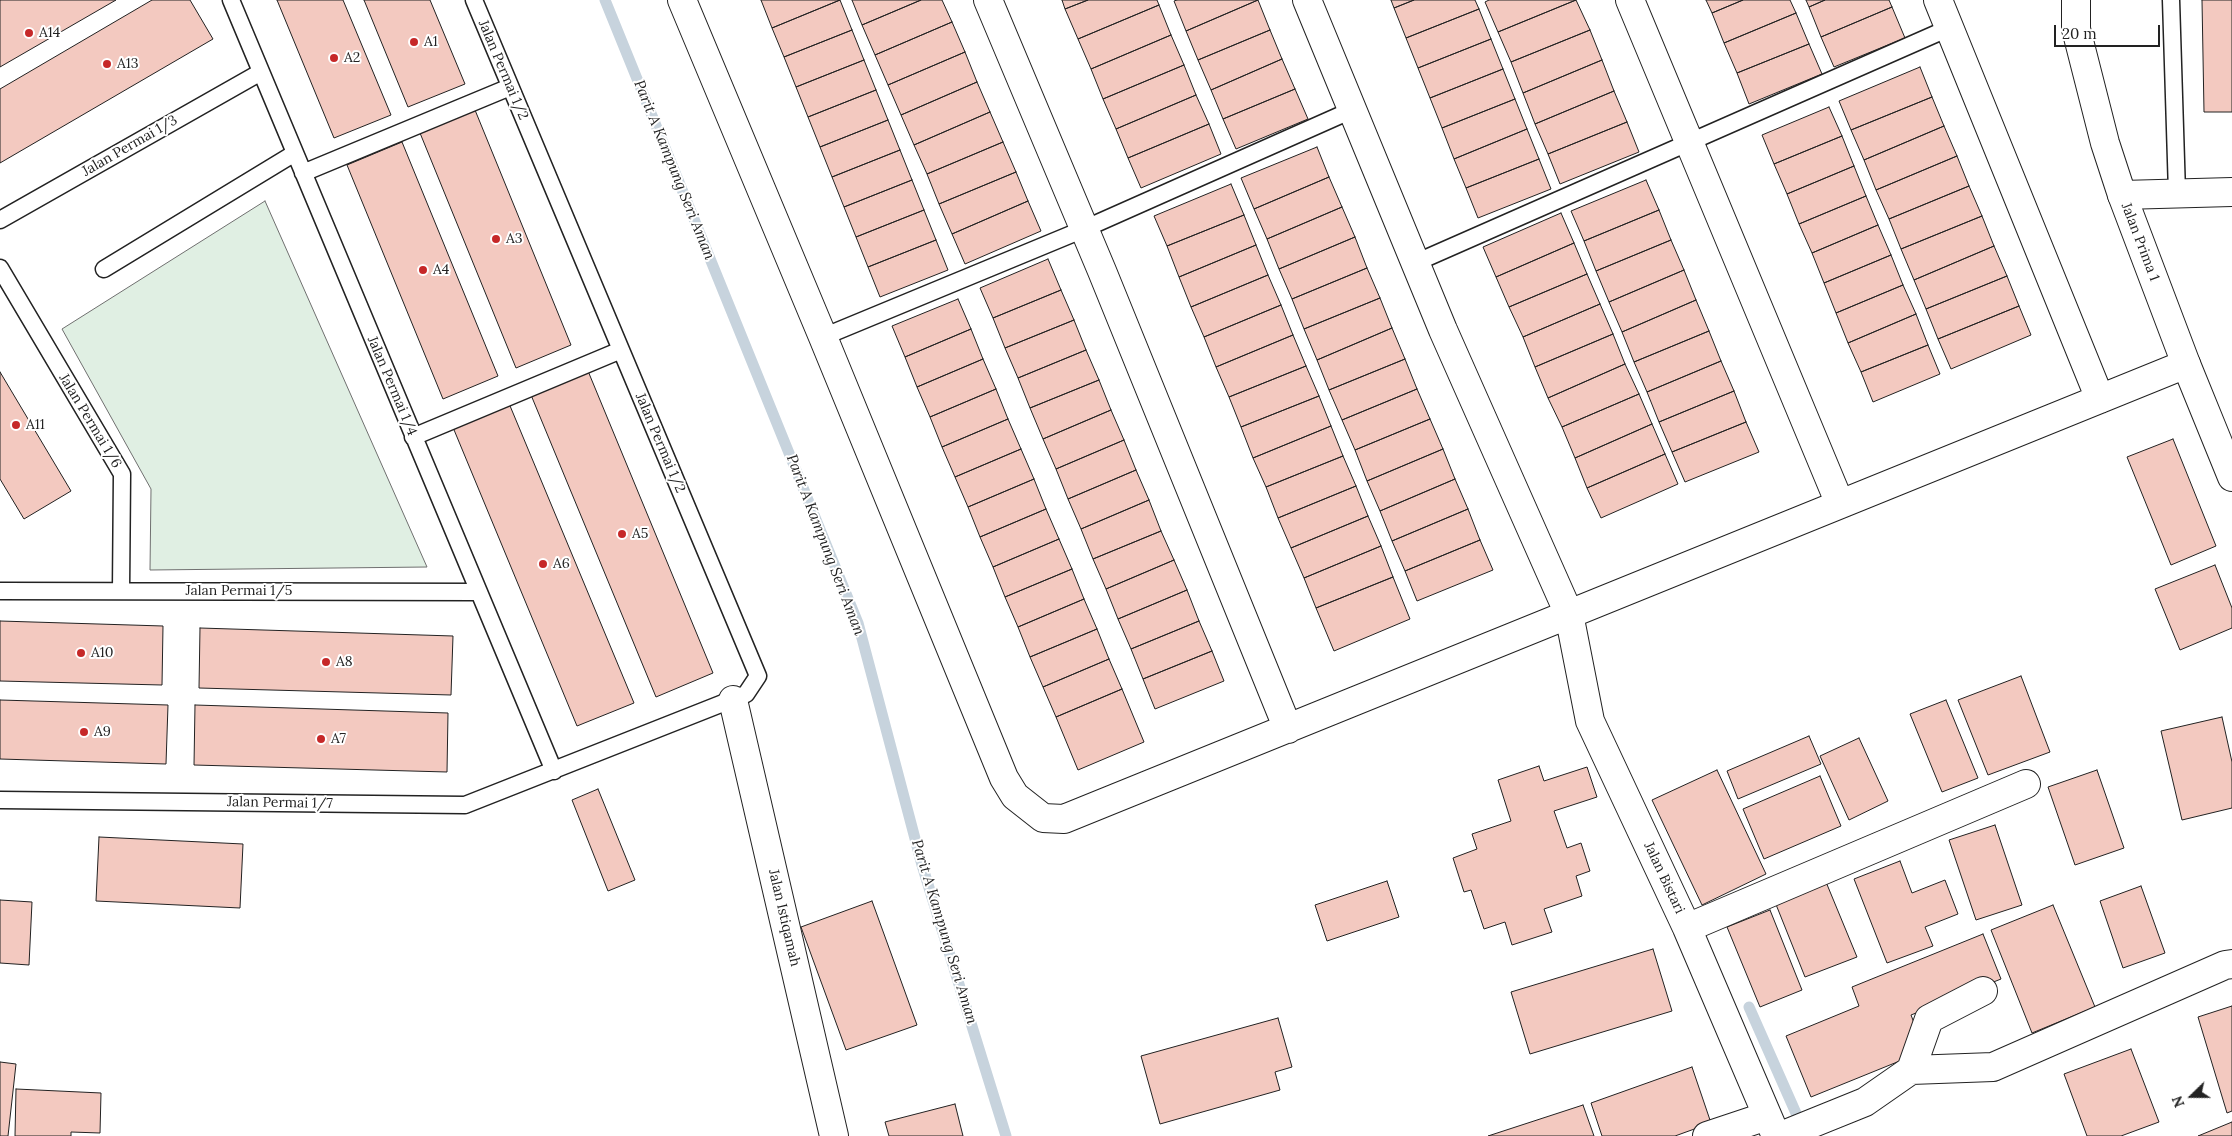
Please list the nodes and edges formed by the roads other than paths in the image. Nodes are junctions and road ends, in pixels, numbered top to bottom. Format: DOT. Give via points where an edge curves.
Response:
graph roads {
  1 [pos="231,0"];
  2 [pos="474,0"];
  3 [pos="682,0"];
  4 [pos="988,0"];
  5 [pos="1307,0"];
  6 [pos="1630,0"];
  7 [pos="1938,0"];
  8 [pos="2076,0"];
  9 [pos="2171,0"];
  10 [pos="1949,28"];
  11 [pos="261,72"];
  12 [pos="510,86"];
  13 [pos="1352,110"];
  14 [pos="1688,142"];
  15 [pos="295,153"];
  16 [pos="303,173"];
  17 [pos="2232,192"];
  18 [pos="2178,193"];
  19 [pos="2122,195"];
  20 [pos="0,220"];
  21 [pos="1084,229"];
  22 [pos="1415,263"];
  23 [pos="0,268"];
  24 [pos="104,269"];
  25 [pos="824,337"];
  26 [pos="621,350"];
  27 [pos="2186,364"];
  28 [pos="2100,399"];
  29 [pos="414,437"];
  30 [pos="2232,477"];
  31 [pos="1840,504"];
  32 [pos="121,590"];
  33 [pos="0,591"];
  34 [pos="479,592"];
  35 [pos="1569,614"];
  36 [pos="733,700"];
  37 [pos="1288,729"];
  38 [pos="554,771"];
  39 [pos="2026,784"];
  40 [pos="0,800"];
  41 [pos="1687,928"];
  42 [pos="2232,964"];
  43 [pos="1983,991"];
  44 [pos="1911,1070"];
  45 [pos="1778,1130"];
  46 [pos="834,1136"];
  47 [pos="1707,1136"];
  1 -- 11 [label="lane, Jalan Permai 1/4"];
  2 -- 12 [label="lane, Jalan Permai 1/2"];
  3 -- 25 [label="street"];
  4 -- 21 [label="street"];
  5 -- 13 [label="street, Jalan Bistari"];
  6 -- 14 [label="street"];
  7 -- 10 [label="street"];
  8 -- 19 [label="street, Jalan Prima 1" via="2076,29"];
  9 -- 18 [label="lane"];
  10 -- 14 [label="lane"];
  10 -- 28 [label="street"];
  11 -- 15 [label="lane, Jalan Permai 1/4"];
  11 -- 20 [label="lane, Jalan Permai 1/3"];
  12 -- 16 [label="lane"];
  12 -- 26 [label="lane, Jalan Permai 1/2"];
  13 -- 21 [label="lane"];
  13 -- 22 [label="street, Jalan Bistari"];
  14 -- 22 [label="lane"];
  14 -- 31 [label="street"];
  15 -- 16 [label="lane, Jalan Permai 1/4"];
  15 -- 24 [label="lane"];
  16 -- 29 [label="lane, Jalan Permai 1/4"];
  17 -- 18 [label="street"];
  18 -- 19 [label="street"];
  19 -- 27 [label="street, Jalan Prima 1"];
  21 -- 25 [label="lane"];
  21 -- 37 [label="street"];
  22 -- 35 [label="street, Jalan Bistari"];
  23 -- 32 [label="lane, Jalan Permai 1/6" via="122,474"];
  25 -- 37 [label="street" via="992,751 1015,796 1042,818 1064,819"];
  26 -- 29 [label="lane"];
  26 -- 36 [label="lane, Jalan Permai 1/2" via="758,676 746,694"];
  27 -- 28 [label="street"];
  27 -- 30 [label="street, Jalan Prima 1"];
  28 -- 31 [label="street"];
  29 -- 34 [label="lane, Jalan Permai 1/4"];
  31 -- 35 [label="street"];
  32 -- 33 [label="lane, Jalan Permai 1/5"];
  32 -- 34 [label="lane, Jalan Permai 1/5"];
  34 -- 38 [label="lane, Jalan Permai 1/4"];
  35 -- 37 [label="street"];
  35 -- 41 [label="street, Jalan Bistari" via="1590,721"];
  36 -- 38 [label="lane, Jalan Permai 1/2"];
  36 -- 46 [label="street, Jalan Istiqamah"];
  38 -- 40 [label="lane, Jalan Permai 1/7" via="465,805"];
  39 -- 41 [label="street"];
  41 -- 45 [label="street, Jalan Bistari"];
  42 -- 44 [label="street" via="1993,1067"];
  43 -- 44 [label="street" via="1930,1019"];
  44 -- 45 [label="street" via="1865,1102"];
  45 -- 47 [label="street"];
}
